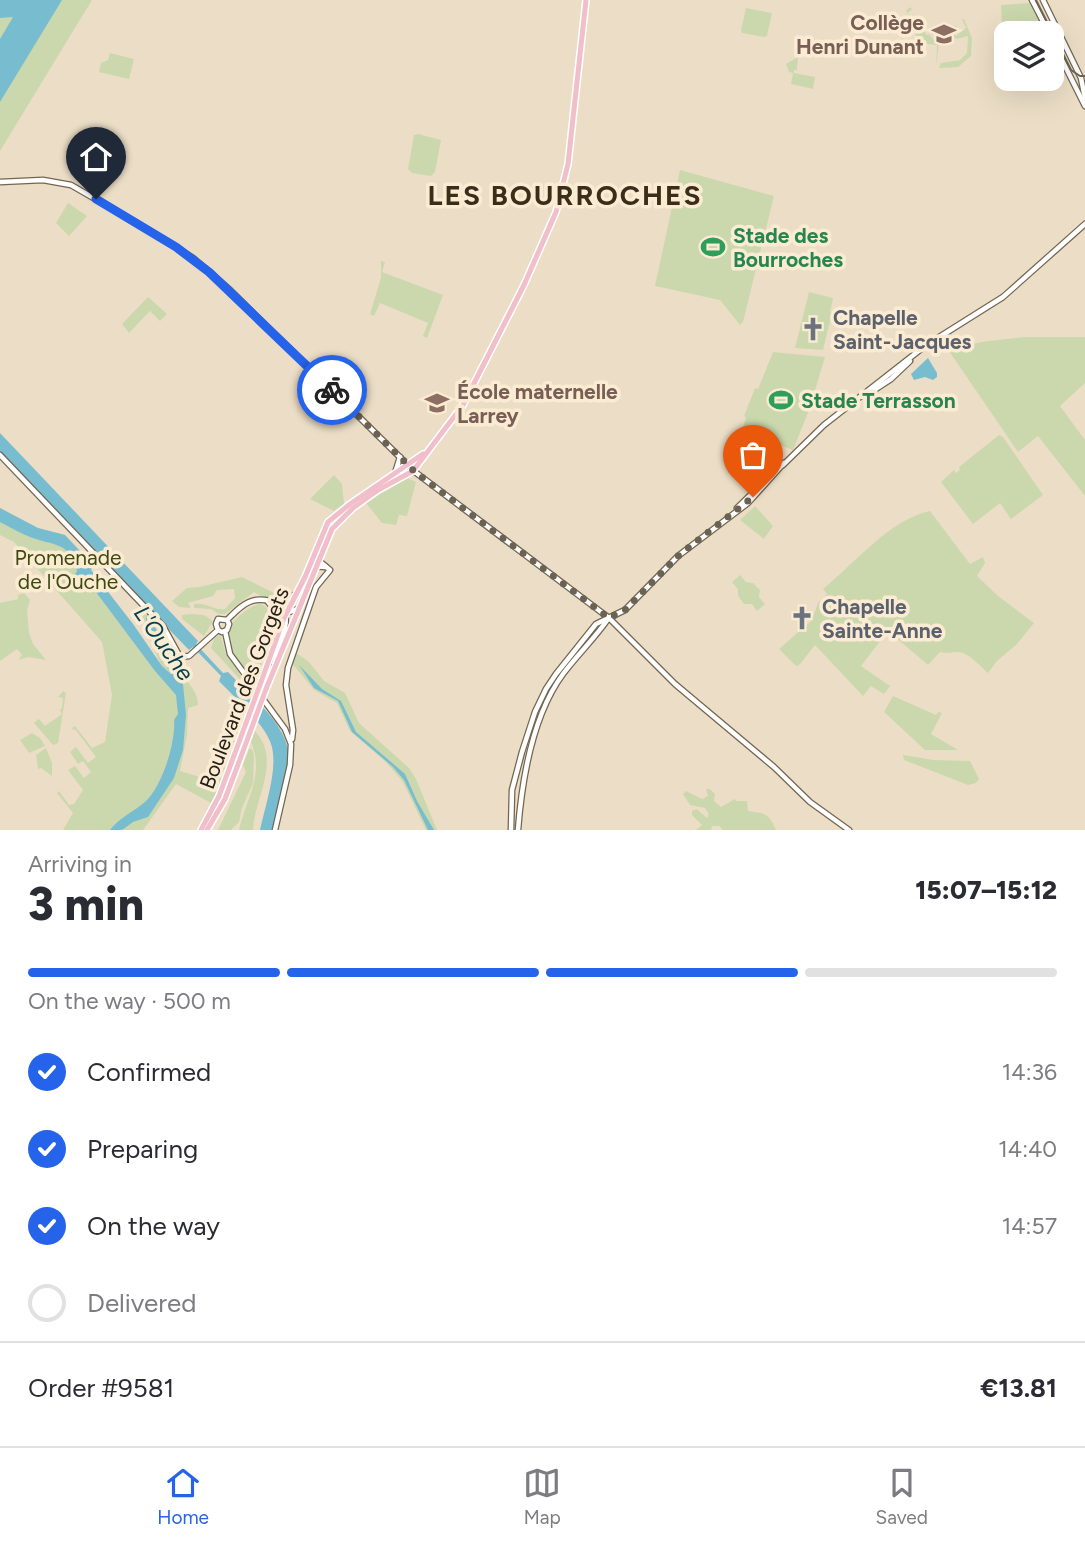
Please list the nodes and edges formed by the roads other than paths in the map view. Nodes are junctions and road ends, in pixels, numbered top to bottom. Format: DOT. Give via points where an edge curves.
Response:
graph roads {
  1 [pos="586,0"];
  2 [pos="1032,0"];
  3 [pos="1043,0"];
  4 [pos="1043,21"];
  5 [pos="1064,64"];
  6 [pos="1085,98"];
  7 [pos="1085,106"];
  8 [pos="0,182"];
  9 [pos="1085,224"];
  10 [pos="427,451"];
  11 [pos="0,455"];
  12 [pos="400,457"];
  13 [pos="784,463"];
  14 [pos="408,465"];
  15 [pos="413,471"];
  16 [pos="395,474"];
  17 [pos="763,483"];
  18 [pos="377,491"];
  19 [pos="752,499"];
  20 [pos="738,507"];
  21 [pos="731,516"];
  22 [pos="315,564"];
  23 [pos="296,594"];
  24 [pos="267,602"];
  25 [pos="279,603"];
  26 [pos="298,609"];
  27 [pos="277,612"];
  28 [pos="286,613"];
  29 [pos="609,618"];
  30 [pos="227,620"];
  31 [pos="218,629"];
  32 [pos="225,631"];
  33 [pos="267,662"];
  34 [pos="273,671"];
  35 [pos="291,744"];
  36 [pos="201,830"];
  37 [pos="207,830"];
  38 [pos="275,830"];
  39 [pos="511,830"];
  40 [pos="518,830"];
  41 [pos="849,830"];
  1 -- 10 [label="main road" via="568,164 558,208 463,405"];
  2 -- 4 [label="main road"];
  3 -- 6 [label="main road" via="1081,78"];
  5 -- 7 [label="main road"];
  8 -- 12 [label="main road" via="43,180 71,185 176,247 230,290"];
  9 -- 13 [label="main road" via="1001,298 921,350 875,392 824,425"];
  10 -- 14 [label="main road"];
  10 -- 15 [label="main road"];
  11 -- 31 [label="main road" via="165,629 180,657 191,654"];
  12 -- 14 [label="main road"];
  12 -- 16 [label="main road"];
  13 -- 17 [label="main road"];
  13 -- 19 [label="main road"];
  14 -- 15 [label="main road"];
  14 -- 16 [label="main road"];
  14 -- 18 [label="main road"];
  15 -- 18 [label="main road"];
  15 -- 29 [label="main road"];
  16 -- 22 [label="main road, Boulevard des Gorgets" via="331,518 315,553"];
  17 -- 19 [label="main road"];
  17 -- 20 [label="main road"];
  18 -- 22 [label="main road, Boulevard des Gorgets" via="338,521"];
  19 -- 20 [label="main road"];
  19 -- 21 [label="main road"];
  20 -- 21 [label="main road"];
  21 -- 29 [label="main road" via="678,556 625,610"];
  22 -- 23 [label="main road, Boulevard des Gorgets"];
  22 -- 26 [label="main road, Boulevard des Gorgets"];
  22 -- 35 [label="main road" via="328,569 316,587 288,668"];
  23 -- 25 [label="main road"];
  23 -- 28 [label="main road, Boulevard des Gorgets"];
  24 -- 25 [label="main road"];
  24 -- 27 [label="main road"];
  24 -- 30 [label="main road" via="248,603"];
  25 -- 28 [label="main road"];
  26 -- 28 [label="main road"];
  26 -- 34 [label="main road, Boulevard des Gorgets"];
  27 -- 28 [label="main road"];
  27 -- 33 [label="main road"];
  28 -- 33 [label="main road, Boulevard des Gorgets"];
  28 -- 34 [label="main road"];
  29 -- 39 [label="main road" via="596,624 543,695 512,790"];
  29 -- 40 [label="main road" via="562,675 550,697 527,754"];
  29 -- 41 [label="main road" via="675,684 810,802"];
  30 -- 31 [label="main road" via="217,620"];
  30 -- 32 [label="main road"];
  31 -- 32 [label="main road"];
  32 -- 35 [label="main road" via="230,654"];
  33 -- 36 [label="main road, Boulevard des Gorgets, bridge" via="219,796"];
  34 -- 37 [label="main road, Boulevard des Gorgets, bridge" via="225,799"];
  35 -- 38 [label="main road"];
}
